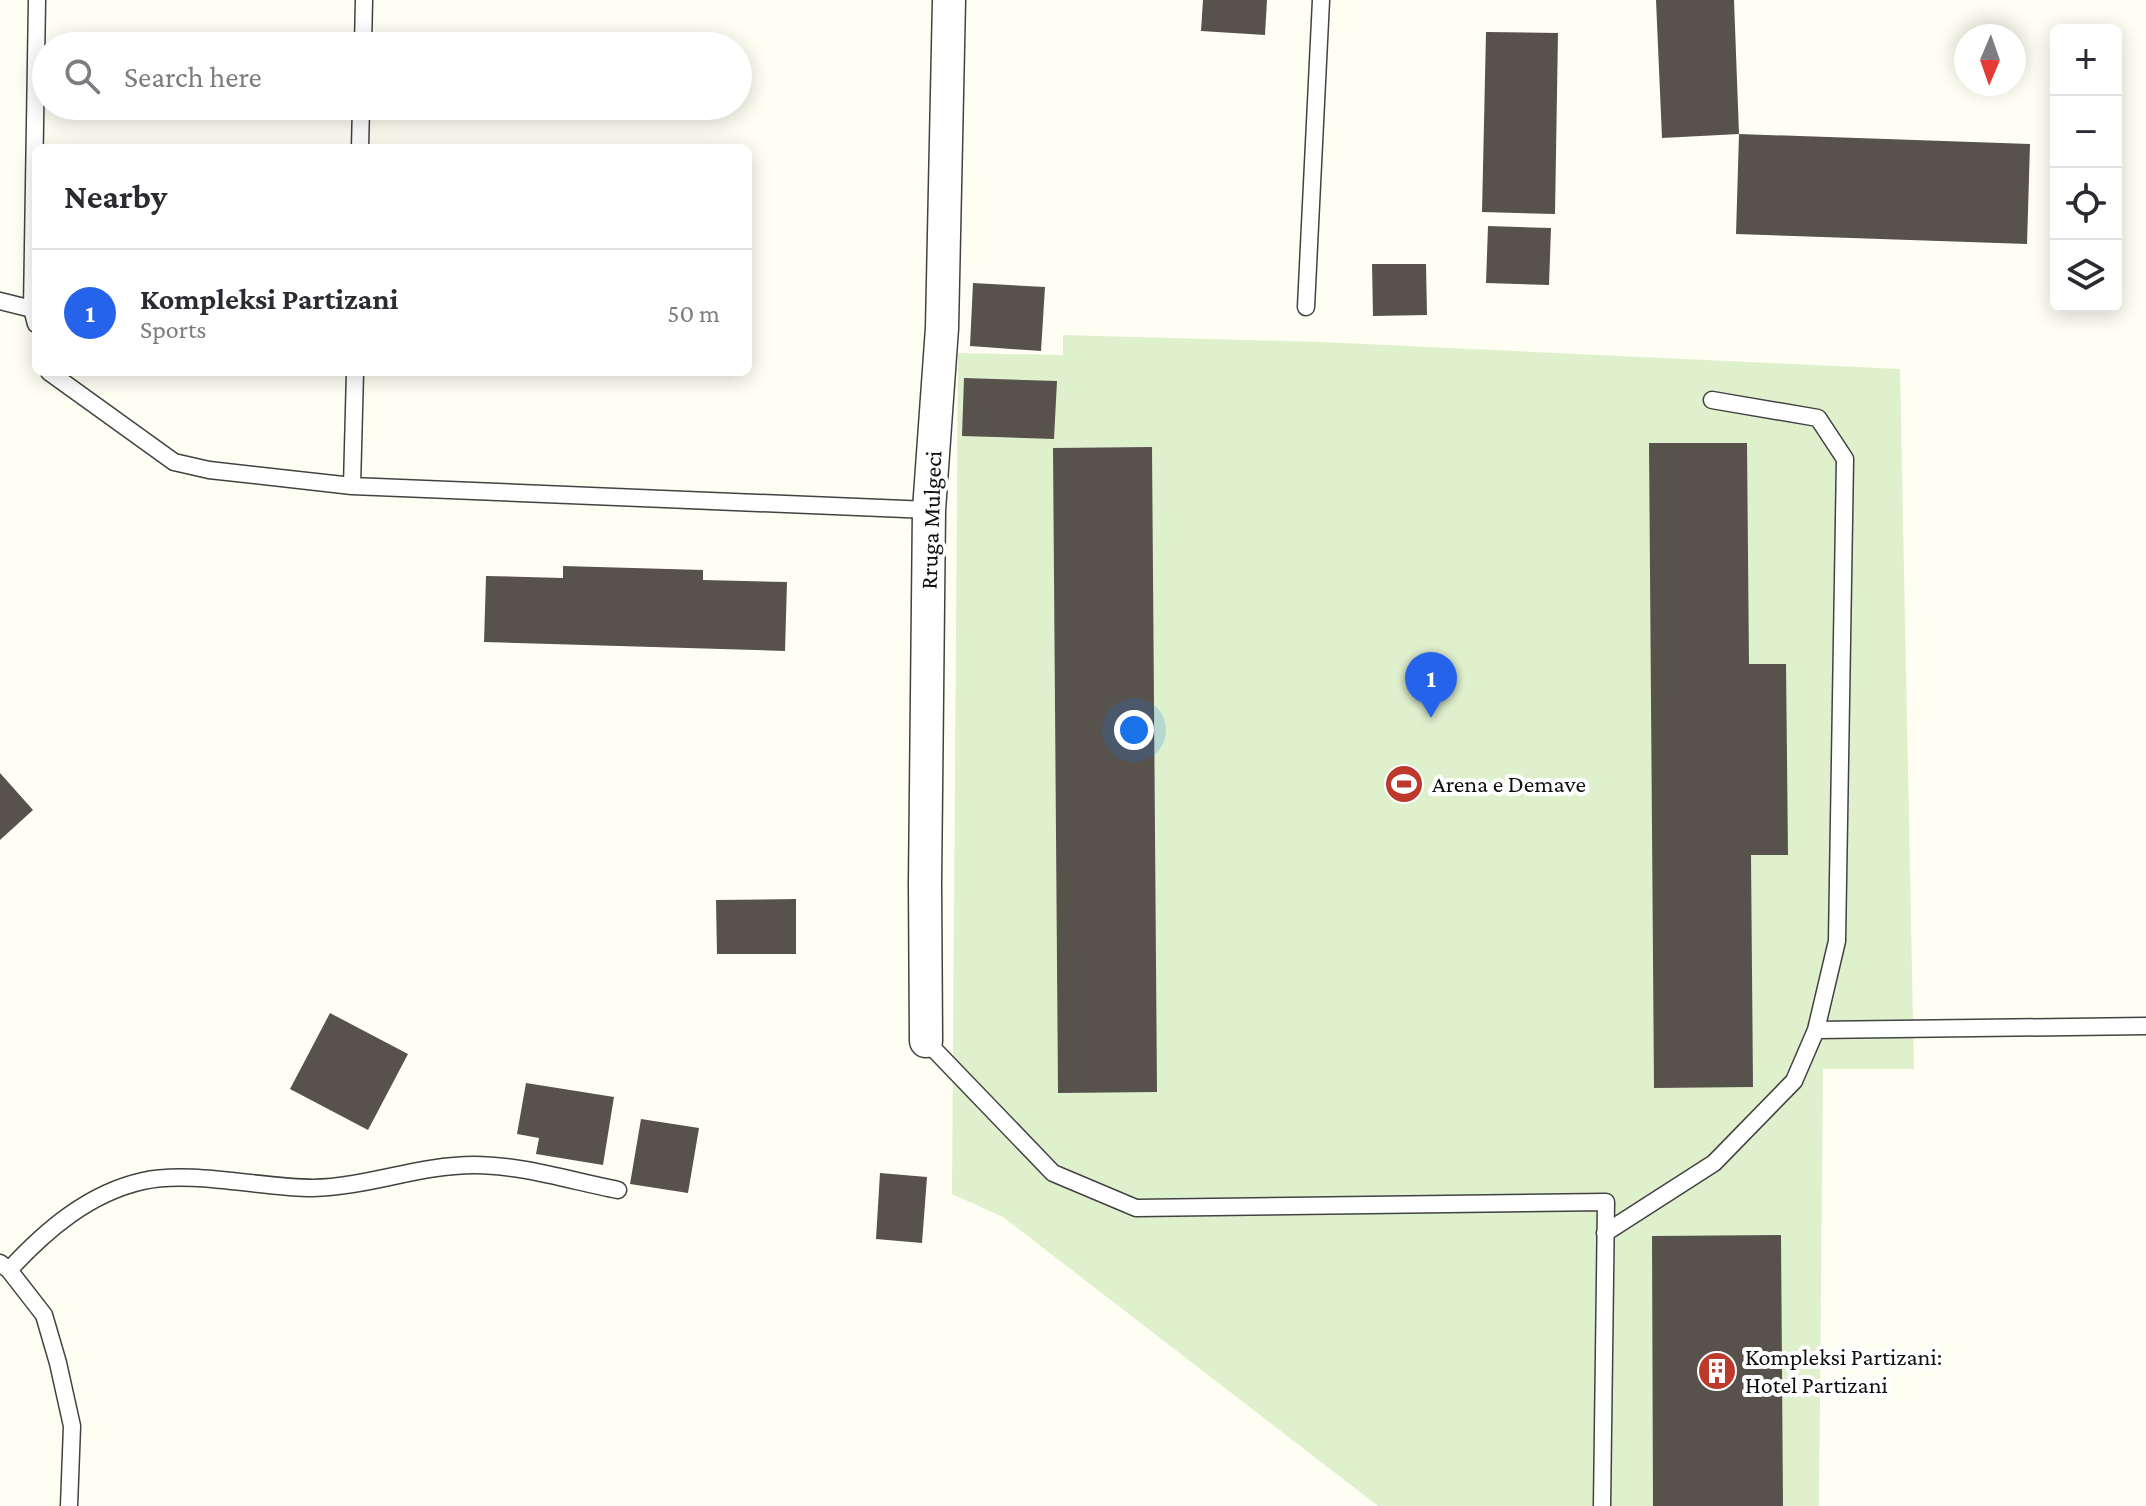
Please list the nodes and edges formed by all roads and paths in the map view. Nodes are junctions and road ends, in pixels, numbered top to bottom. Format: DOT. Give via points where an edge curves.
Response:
graph roads {
  1 [pos="37,0"];
  2 [pos="364,0"];
  3 [pos="949,0"];
  4 [pos="1321,0"];
  5 [pos="37,32"];
  6 [pos="363,32"];
  7 [pos="36,120"];
  8 [pos="361,120"];
  9 [pos="36,144"];
  10 [pos="360,144"];
  11 [pos="0,301"];
  12 [pos="1306,307"];
  13 [pos="32,315"];
  14 [pos="55,376"];
  15 [pos="355,376"];
  16 [pos="1712,400"];
  17 [pos="352,486"];
  18 [pos="929,510"];
  19 [pos="2146,1026"];
  20 [pos="1816,1030"];
  21 [pos="926,1041"];
  22 [pos="618,1190"];
  23 [pos="1605,1233"];
  24 [pos="5,1266"];
  25 [pos="69,1506"];
  26 [pos="1602,1506"];
  1 -- 5 [label="lane"];
  2 -- 6 [label="lane"];
  3 -- 18 [label="street, Rruga Mulgeci" via="942,313"];
  4 -- 12 [label="lane"];
  7 -- 9 [label="lane"];
  8 -- 10 [label="lane"];
  11 -- 13 [label="lane"];
  14 -- 17 [label="lane" via="174,462"];
  15 -- 17 [label="lane"];
  16 -- 20 [label="lane" via="1818,418 1845,459 1837,941"];
  17 -- 18 [label="lane"];
  18 -- 21 [label="street, Rruga Mulgeci"];
  19 -- 20 [label="lane"];
  20 -- 23 [label="lane" via="1794,1081 1714,1163"];
  21 -- 23 [label="lane" via="1053,1173 1136,1208 1606,1202"];
  22 -- 24 [label="lane" via="475,1165 311,1188 145,1180 104,1194 68,1216"];
  23 -- 26 [label="lane"];
  24 -- 25 [label="lane" via="44,1315 58,1363 72,1426"];
}
